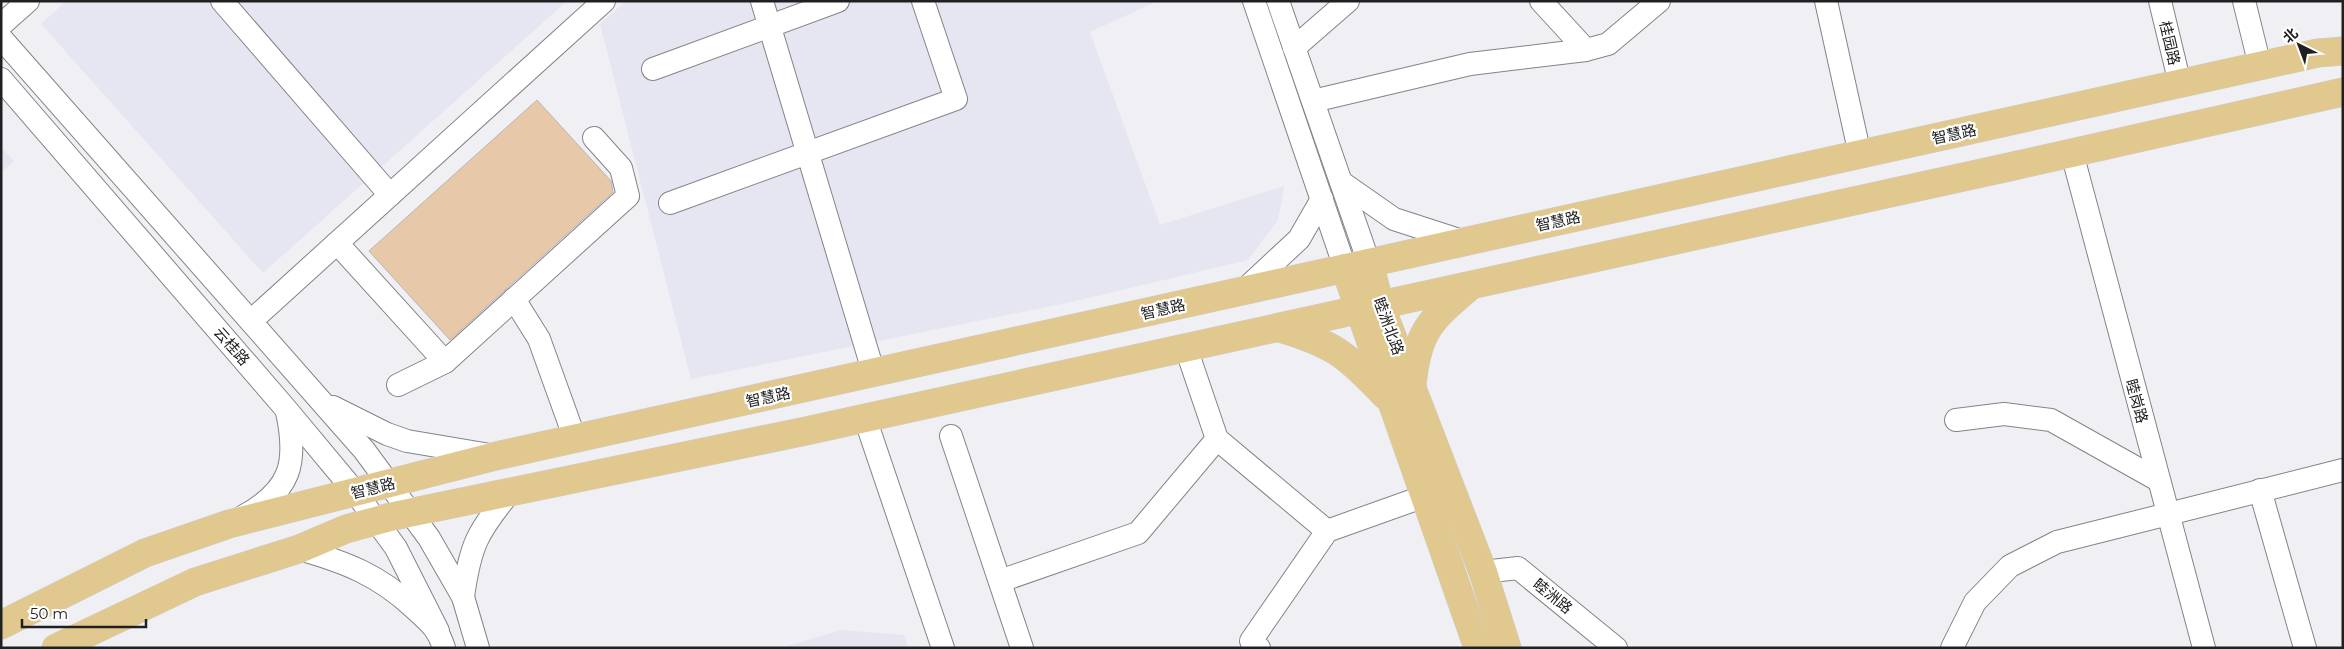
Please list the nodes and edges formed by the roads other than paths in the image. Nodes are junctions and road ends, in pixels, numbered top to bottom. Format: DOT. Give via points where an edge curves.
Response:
graph roads {
  1 [pos="28,1"];
  2 [pos="604,1"];
  3 [pos="762,1"];
  4 [pos="838,1"];
  5 [pos="922,1"];
  6 [pos="1254,1"];
  7 [pos="1278,1"];
  8 [pos="1348,1"];
  9 [pos="1541,1"];
  10 [pos="1659,1"];
  11 [pos="1826,1"];
  12 [pos="2160,1"];
  13 [pos="2244,1"];
  14 [pos="225,2"];
  15 [pos="1,24"];
  16 [pos="770,26"];
  17 [pos="1,38"];
  18 [pos="2343,42"];
  19 [pos="1294,48"];
  20 [pos="1586,50"];
  21 [pos="2330,52"];
  22 [pos="2260,66"];
  23 [pos="653,68"];
  24 [pos="1,79"];
  25 [pos="2180,84"];
  26 [pos="2343,92"];
  27 [pos="1312,101"];
  28 [pos="1998,125"];
  29 [pos="594,138"];
  30 [pos="808,153"];
  31 [pos="2072,153"];
  32 [pos="1860,155"];
  33 [pos="2009,167"];
  34 [pos="1341,182"];
  35 [pos="390,195"];
  36 [pos="1322,199"];
  37 [pos="670,203"];
  38 [pos="1465,242"];
  39 [pos="337,243"];
  40 [pos="1357,266"];
  41 [pos="1472,285"];
  42 [pos="1242,292"];
  43 [pos="514,299"];
  44 [pos="1370,307"];
  45 [pos="251,321"];
  46 [pos="1279,328"];
  47 [pos="1186,348"];
  48 [pos="445,362"];
  49 [pos="874,374"];
  50 [pos="398,385"];
  51 [pos="798,391"];
  52 [pos="1402,395"];
  53 [pos="323,402"];
  54 [pos="286,409"];
  55 [pos="866,418"];
  56 [pos="1956,420"];
  57 [pos="806,431"];
  58 [pos="950,436"];
  59 [pos="575,439"];
  60 [pos="1217,439"];
  61 [pos="496,456"];
  62 [pos="2343,470"];
  63 [pos="2158,480"];
  64 [pos="390,484"];
  65 [pos="2260,490"];
  66 [pos="510,492"];
  67 [pos="356,493"];
  68 [pos="1425,496"];
  69 [pos="411,513"];
  70 [pos="2167,514"];
  71 [pos="376,521"];
  72 [pos="229,524"];
  73 [pos="1326,531"];
  74 [pos="299,549"];
  75 [pos="1483,572"];
  76 [pos="1000,581"];
  77 [pos="463,597"];
  78 [pos="1,625"];
  79 [pos="441,639"];
  80 [pos="56,648"];
  81 [pos="478,648"];
  82 [pos="943,648"];
  83 [pos="1022,648"];
  84 [pos="1259,648"];
  85 [pos="1478,648"];
  86 [pos="1507,648"];
  87 [pos="1616,648"];
  88 [pos="1952,648"];
  89 [pos="2204,648"];
  90 [pos="2305,648"];
  1 -- 15 [label="street"];
  2 -- 35 [label="street"];
  3 -- 16 [label="street"];
  4 -- 16 [label="street"];
  5 -- 30 [label="street" via="956,99"];
  6 -- 36 [label="street, 睦洲北路"];
  7 -- 19 [label="street, 睦洲北路"];
  8 -- 19 [label="street"];
  9 -- 20 [label="street"];
  10 -- 20 [label="street" via="1608,44"];
  11 -- 32 [label="street"];
  12 -- 25 [label="street, 桂园路"];
  13 -- 22 [label="street"];
  14 -- 35 [label="street"];
  16 -- 23 [label="street"];
  16 -- 30 [label="street"];
  17 -- 45 [label="street, 云桂路"];
  18 -- 21 [label="street"];
  19 -- 27 [label="street, 睦洲北路"];
  20 -- 27 [label="street" via="1470,64"];
  21 -- 22 [label="main road, 智慧路"];
  22 -- 25 [label="main road, 智慧路"];
  24 -- 54 [label="street, 云桂路"];
  25 -- 28 [label="main road, 智慧路"];
  26 -- 31 [label="main road"];
  27 -- 34 [label="street, 睦洲北路"];
  28 -- 32 [label="main road, 智慧路"];
  28 -- 33 [label="main road" via="2011,136 2015,152"];
  29 -- 43 [label="street" via="621,168 628,196"];
  30 -- 37 [label="street"];
  30 -- 49 [label="street"];
  31 -- 33 [label="main road"];
  31 -- 63 [label="street, 睦岗路"];
  32 -- 38 [label="main road, 智慧路"];
  33 -- 41 [label="main road"];
  34 -- 38 [label="street" via="1394,219"];
  34 -- 40 [label="street, 睦洲北路"];
  35 -- 39 [label="street"];
  36 -- 40 [label="street, 睦洲北路"];
  36 -- 42 [label="street" via="1299,239"];
  38 -- 40 [label="main road, 智慧路"];
  39 -- 45 [label="street"];
  39 -- 48 [label="street"];
  40 -- 42 [label="main road, 智慧路"];
  40 -- 44 [label="main road, 睦洲北路"];
  41 -- 44 [label="main road"];
  41 -- 52 [label="main road" via="1424,330"];
  42 -- 49 [label="main road, 智慧路"];
  43 -- 48 [label="street"];
  43 -- 59 [label="street" via="539,339"];
  44 -- 46 [label="main road"];
  44 -- 52 [label="main road, 睦洲北路"];
  45 -- 53 [label="street, 云桂路"];
  46 -- 47 [label="main road"];
  46 -- 52 [label="main road" via="1314,338 1338,350"];
  47 -- 55 [label="main road"];
  47 -- 60 [label="street"];
  48 -- 50 [label="street"];
  49 -- 51 [label="main road, 智慧路"];
  51 -- 57 [label="main road" via="808,401 811,418"];
  51 -- 59 [label="main road, 智慧路"];
  52 -- 68 [label="main road, 睦洲北路"];
  52 -- 75 [label="main road, 睦洲北路"];
  53 -- 61 [label="street" via="387,434"];
  53 -- 64 [label="street, 云桂路"];
  54 -- 67 [label="street, 云桂路"];
  54 -- 72 [label="street" via="293,438 287,475 278,491 264,505"];
  55 -- 57 [label="main road"];
  55 -- 82 [label="street"];
  56 -- 63 [label="street" via="2004,414 2051,420"];
  57 -- 66 [label="main road"];
  58 -- 76 [label="street"];
  59 -- 61 [label="main road, 智慧路"];
  60 -- 73 [label="street"];
  60 -- 76 [label="street" via="1138,533"];
  61 -- 64 [label="main road, 智慧路"];
  62 -- 65 [label="street"];
  63 -- 70 [label="street, 睦岗路"];
  64 -- 67 [label="main road, 智慧路"];
  64 -- 69 [label="street, 云桂路"];
  65 -- 70 [label="street"];
  65 -- 90 [label="street"];
  66 -- 69 [label="main road"];
  66 -- 77 [label="street" via="478,535 468,563"];
  67 -- 71 [label="street, 云桂路"];
  67 -- 72 [label="main road, 智慧路"];
  68 -- 73 [label="street"];
  68 -- 85 [label="main road, 睦洲北路"];
  69 -- 71 [label="main road"];
  69 -- 77 [label="street, 云桂路"];
  70 -- 88 [label="street" via="2057,542 2010,566 1975,602"];
  70 -- 89 [label="street, 睦岗路"];
  71 -- 74 [label="main road" via="346,529"];
  71 -- 79 [label="street, 云桂路" via="396,548"];
  72 -- 78 [label="main road, 智慧路" via="145,553"];
  73 -- 84 [label="street" via="1251,640"];
  74 -- 79 [label="street" via="332,559 393,588"];
  74 -- 80 [label="main road" via="196,582"];
  75 -- 86 [label="main road, 睦洲北路"];
  75 -- 87 [label="street, 睦洲路" via="1518,568"];
  76 -- 83 [label="street"];
  77 -- 81 [label="street"];
}
